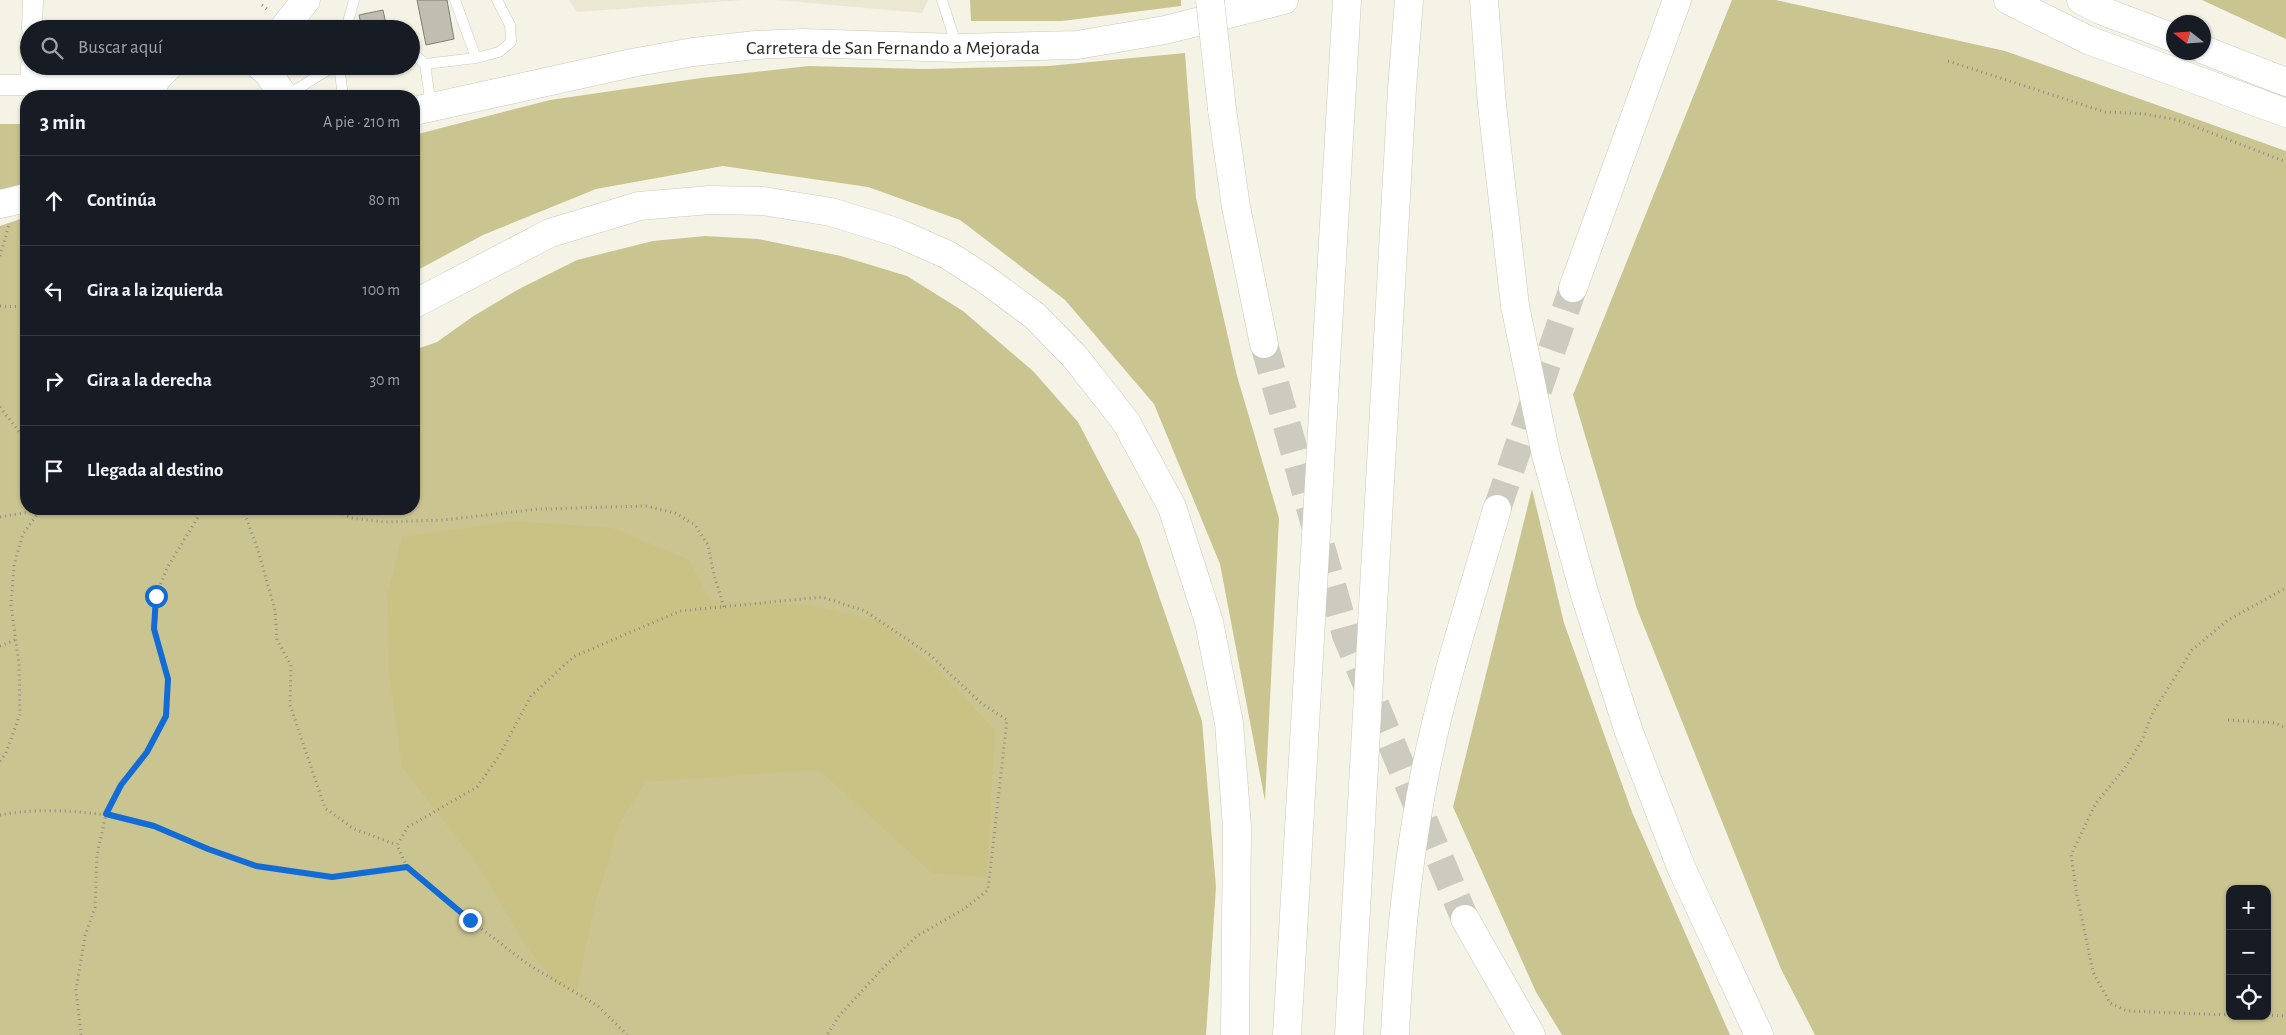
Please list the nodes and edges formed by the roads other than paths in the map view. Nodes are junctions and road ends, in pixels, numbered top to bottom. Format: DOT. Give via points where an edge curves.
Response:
graph roads {
  1 [pos="33,0"];
  2 [pos="306,0"];
  3 [pos="354,0"];
  4 [pos="455,0"];
  5 [pos="497,0"];
  6 [pos="942,0"];
  7 [pos="1210,0"];
  8 [pos="1284,0"];
  9 [pos="1347,0"];
  10 [pos="1409,0"];
  11 [pos="1484,0"];
  12 [pos="1677,0"];
  13 [pos="2008,0"];
  14 [pos="2095,3"];
  15 [pos="32,20"];
  16 [pos="291,20"];
  17 [pos="348,20"];
  18 [pos="2166,34"];
  19 [pos="957,48"];
  20 [pos="2211,53"];
  21 [pos="476,58"];
  22 [pos="420,59"];
  23 [pos="425,64"];
  24 [pos="269,75"];
  25 [pos="319,75"];
  26 [pos="340,75"];
  27 [pos="31,76"];
  28 [pos="158,80"];
  29 [pos="2286,82"];
  30 [pos="0,85"];
  31 [pos="79,86"];
  32 [pos="88,90"];
  33 [pos="280,90"];
  34 [pos="294,90"];
  35 [pos="342,90"];
  36 [pos="423,109"];
  37 [pos="2286,113"];
  38 [pos="20,202"];
  39 [pos="4,212"];
  40 [pos="1573,288"];
  41 [pos="420,301"];
  42 [pos="1264,344"];
  43 [pos="1497,509"];
  44 [pos="1465,919"];
  45 [pos="1235,1035"];
  46 [pos="1287,1035"];
  47 [pos="1349,1035"];
  48 [pos="1395,1035"];
  49 [pos="1531,1035"];
  50 [pos="1759,1035"];
  1 -- 15 [label="street"];
  2 -- 16 [label="main road"];
  3 -- 17 [label="lane"];
  4 -- 21 [label="lane"];
  5 -- 21 [label="lane" via="510,25 511,42 499,52"];
  6 -- 19 [label="lane"];
  7 -- 42 [label="main road, bridge" via="1236,207"];
  8 -- 19 [label="main road, Carretera de San Fernando a Mejorada" via="1165,30 1077,45"];
  9 -- 46 [label="main road"];
  10 -- 47 [label="main road"];
  11 -- 50 [label="main road" via="1492,105 1515,306 1546,455 1584,592 1629,732 1681,867"];
  12 -- 40 [label="main road"];
  13 -- 37 [label="main road" via="2088,40"];
  14 -- 18 [label="main road"];
  19 -- 36 [label="main road, Carretera de San Fernando a Mejorada" via="842,43 756,45 693,52"];
  20 -- 29 [label="main road"];
  21 -- 23 [label="lane"];
  22 -- 23 [label="lane"];
  23 -- 36 [label="lane"];
  24 -- 33 [label="main road"];
  25 -- 34 [label="lane"];
  26 -- 35 [label="lane"];
  27 -- 30 [label="street"];
  27 -- 31 [label="street"];
  28 -- 31 [label="street"];
  31 -- 32 [label="street"];
  38 -- 39 [label="main road"];
  41 -- 45 [label="main road" via="550,233 638,206 710,200 763,201 831,212 896,232 948,255 1035,316 1075,356 1126,422 1172,507 1209,622 1229,723 1237,827"];
  43 -- 48 [label="main road" via="1456,649 1426,768 1408,880"];
  44 -- 49 [label="main road"];
}
